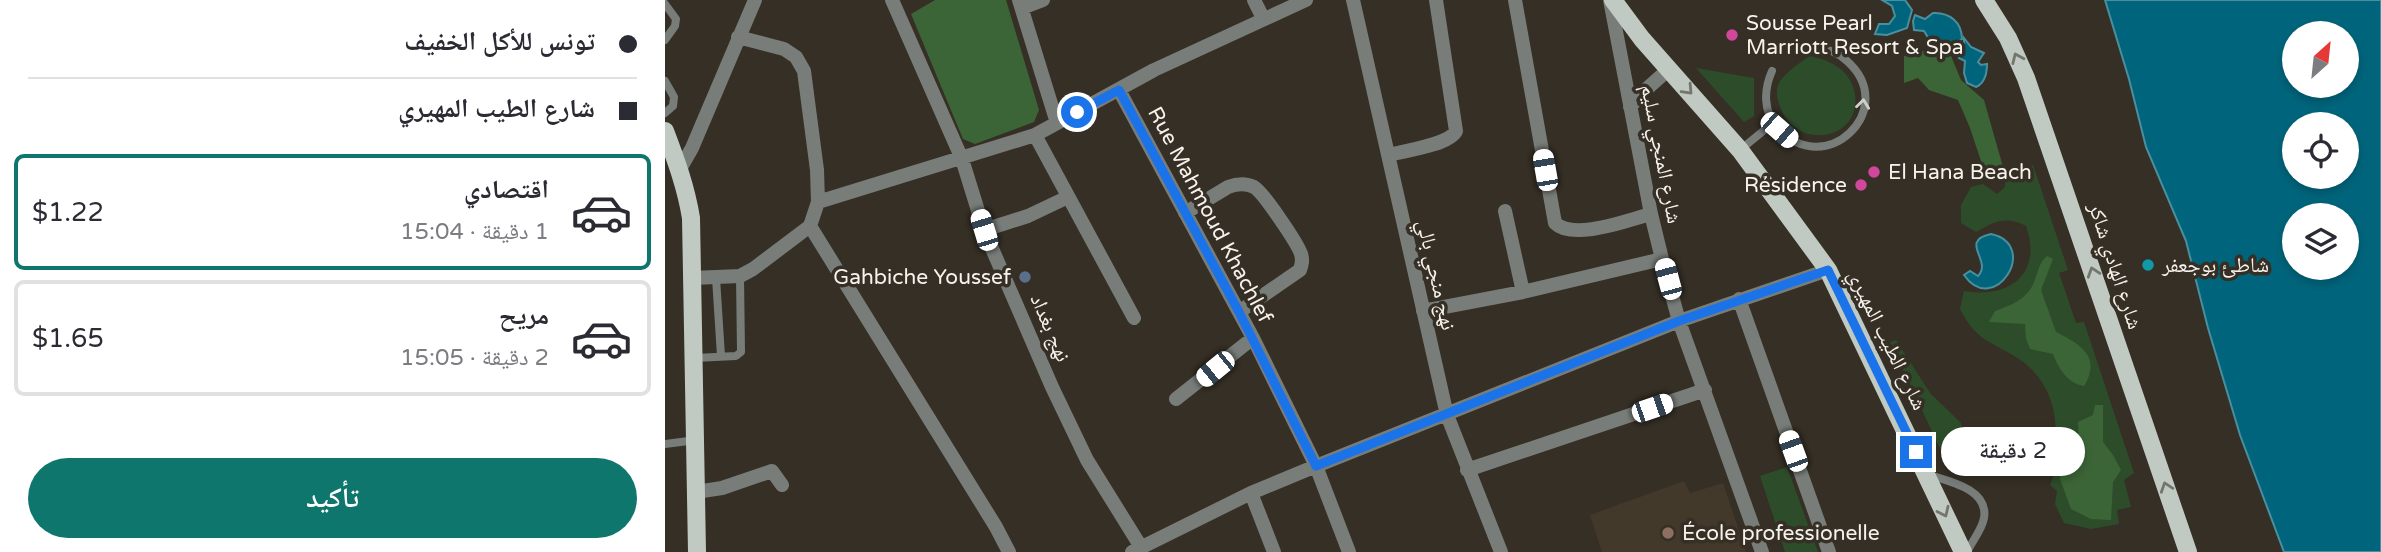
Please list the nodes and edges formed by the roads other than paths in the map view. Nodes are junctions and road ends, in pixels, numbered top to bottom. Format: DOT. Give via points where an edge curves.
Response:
graph roads {
  1 [pos="755,0"];
  2 [pos="892,0"];
  3 [pos="1043,0"];
  4 [pos="1254,0"];
  5 [pos="1306,0"];
  6 [pos="1353,0"];
  7 [pos="1436,0"];
  8 [pos="1515,0"];
  9 [pos="1611,0"];
  10 [pos="1984,0"];
  11 [pos="1020,4"];
  12 [pos="665,5"];
  13 [pos="1263,18"];
  14 [pos="738,37"];
  15 [pos="665,40"];
  16 [pos="1808,48"];
  17 [pos="1669,69"];
  18 [pos="1772,71"];
  19 [pos="665,81"];
  20 [pos="1119,90"];
  21 [pos="1630,107"];
  22 [pos="665,113"];
  23 [pos="1057,123"];
  24 [pos="1773,123"];
  25 [pos="665,131"];
  26 [pos="1035,135"];
  27 [pos="1740,150"];
  28 [pos="1388,155"];
  29 [pos="962,159"];
  30 [pos="680,169"];
  31 [pos="1068,197"];
  32 [pos="818,202"];
  33 [pos="1505,211"];
  34 [pos="1185,213"];
  35 [pos="1651,214"];
  36 [pos="810,226"];
  37 [pos="984,230"];
  38 [pos="1662,259"];
  39 [pos="1828,270"];
  40 [pos="740,276"];
  41 [pos="692,278"];
  42 [pos="716,278"];
  43 [pos="1523,292"];
  44 [pos="1739,299"];
  45 [pos="1423,311"];
  46 [pos="1239,312"];
  47 [pos="1134,318"];
  48 [pos="1679,321"];
  49 [pos="1253,338"];
  50 [pos="721,356"];
  51 [pos="695,358"];
  52 [pos="1705,390"];
  53 [pos="1176,399"];
  54 [pos="1447,415"];
  55 [pos="696,440"];
  56 [pos="665,444"];
  57 [pos="1316,466"];
  58 [pos="1467,470"];
  59 [pos="1927,475"];
  60 [pos="782,485"];
  61 [pos="696,492"];
  62 [pos="1251,493"];
  63 [pos="1136,550"];
  64 [pos="697,552"];
  65 [pos="1009,552"];
  66 [pos="1273,552"];
  67 [pos="1349,552"];
  68 [pos="1501,552"];
  69 [pos="1762,552"];
  70 [pos="1829,552"];
  71 [pos="1965,552"];
  72 [pos="2188,552"];
  1 -- 14 [label="street"];
  2 -- 29 [label="street, نهج بغداد"];
  3 -- 11 [label="street"];
  4 -- 13 [label="street"];
  5 -- 13 [label="street"];
  6 -- 28 [label="street, نهج منجي بالي"];
  7 -- 28 [label="street" via="1456,131 1450,139"];
  8 -- 35 [label="street" via="1555,223 1565,231 1582,231"];
  9 -- 17 [label="main road, شارع الطيب المهيري"];
  9 -- 21 [label="street, شارع المنجي سليم"];
  72 -- 10 [label="main road, شارع الهادي شاكر, one-way" via="2026,78 2008,37"];
  11 -- 23 [label="street"];
  12 -- 15 [label="lane" via="676,19"];
  13 -- 20 [label="street"];
  14 -- 30 [label="street"];
  14 -- 32 [label="street" via="784,49 804,71"];
  24 -- 16 [label="lane, one-way" via="1791,140 1820,148 1848,137 1858,125 1866,96 1854,67 1826,49"];
  17 -- 21 [label="street"];
  17 -- 27 [label="main road, شارع الطيب المهيري, one-way"];
  18 -- 24 [label="lane" via="1765,92"];
  19 -- 22 [label="lane" via="674,97 673,106"];
  20 -- 23 [label="street"];
  20 -- 34 [label="street, Rue Mahmoud Khachlef"];
  21 -- 35 [label="street, شارع المنجي سليم"];
  23 -- 26 [label="street"];
  24 -- 27 [label="lane"];
  25 -- 30 [label="main road"];
  26 -- 29 [label="street"];
  26 -- 31 [label="street"];
  27 -- 39 [label="main road, شارع الطيب المهيري"];
  28 -- 45 [label="street, نهج منجي بالي"];
  29 -- 32 [label="street"];
  29 -- 37 [label="street, نهج بغداد"];
  30 -- 41 [label="main road" via="691,218"];
  31 -- 37 [label="street"];
  31 -- 47 [label="street"];
  32 -- 36 [label="street"];
  33 -- 43 [label="street"];
  34 -- 46 [label="street, Rue Mahmoud Khachlef"];
  34 -- 46 [label="street" via="1227,187 1249,185 1261,193 1299,249 1300,270"];
  35 -- 38 [label="street, شارع المنجي سليم"];
  36 -- 40 [label="street"];
  36 -- 65 [label="street"];
  37 -- 63 [label="street, نهج بغداد" via="1052,387"];
  38 -- 43 [label="street"];
  38 -- 48 [label="street, شارع المنجي سليم"];
  39 -- 44 [label="street"];
  39 -- 59 [label="main road, شارع الطيب المهيري"];
  40 -- 42 [label="street"];
  40 -- 50 [label="lane" via="741,352"];
  41 -- 42 [label="street"];
  41 -- 51 [label="main road"];
  42 -- 50 [label="lane"];
  43 -- 45 [label="street"];
  44 -- 48 [label="street"];
  44 -- 70 [label="street"];
  45 -- 54 [label="street, نهج منجي بالي"];
  46 -- 49 [label="street, Rue Mahmoud Khachlef"];
  48 -- 52 [label="street, شارع المنجي سليم"];
  48 -- 54 [label="street"];
  49 -- 53 [label="street"];
  49 -- 57 [label="street, Rue Mahmoud Khachlef"];
  50 -- 51 [label="lane"];
  51 -- 55 [label="main road"];
  52 -- 58 [label="street"];
  52 -- 69 [label="street, شارع المنجي سليم"];
  54 -- 57 [label="street"];
  54 -- 58 [label="street, نهج منجي بالي"];
  55 -- 56 [label="lane"];
  55 -- 61 [label="main road"];
  57 -- 62 [label="street"];
  57 -- 67 [label="street, Rue Mahmoud Khachlef"];
  58 -- 68 [label="street, نهج منجي بالي"];
  59 -- 71 [label="main road, شارع الطيب المهيري, one-way"];
  59 -- 71 [label="lane" via="1965,487 1977,495 1984,509 1981,527"];
  60 -- 61 [label="street" via="772,471"];
  61 -- 64 [label="main road"];
  62 -- 63 [label="street"];
  62 -- 66 [label="street"];
}
